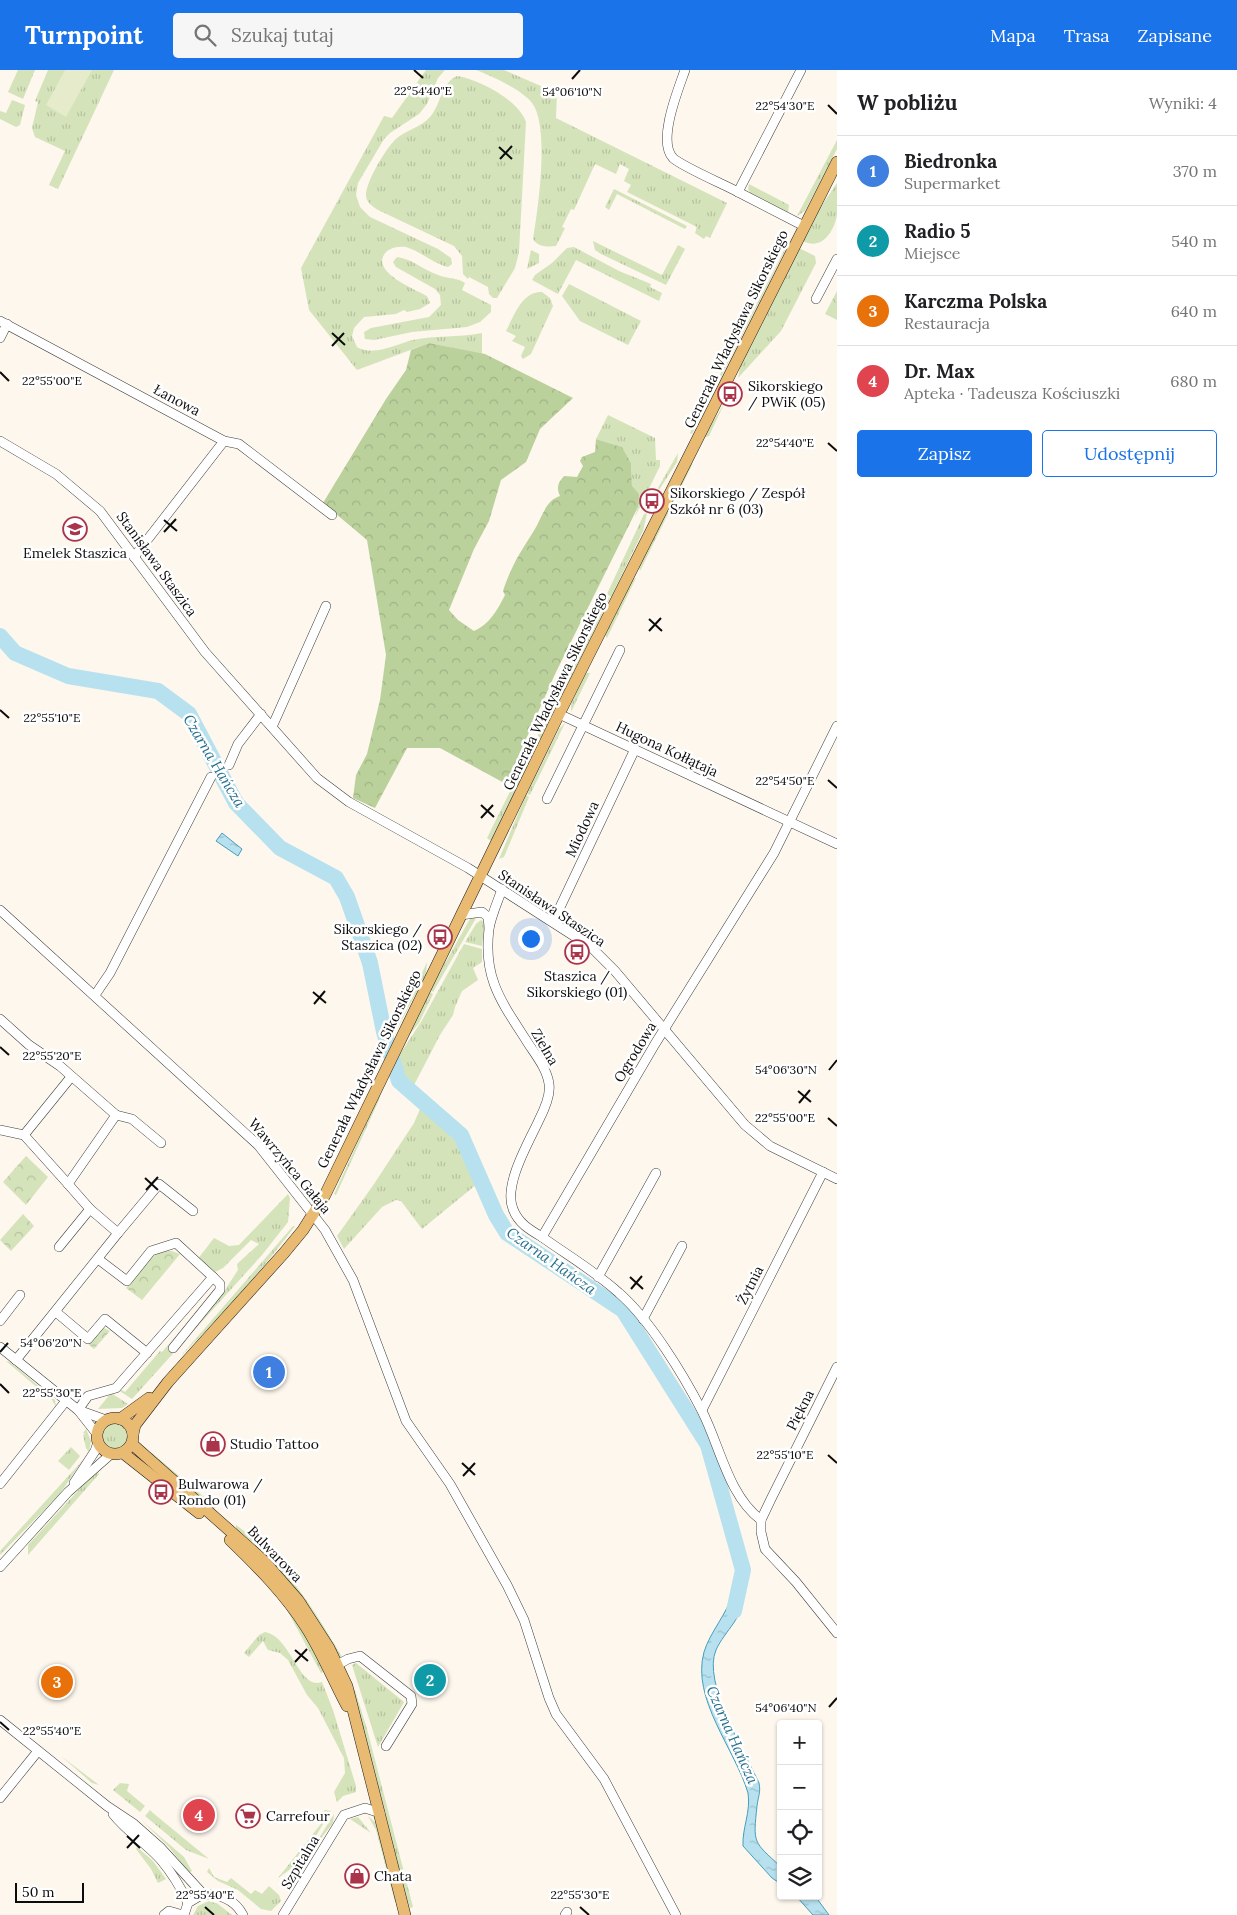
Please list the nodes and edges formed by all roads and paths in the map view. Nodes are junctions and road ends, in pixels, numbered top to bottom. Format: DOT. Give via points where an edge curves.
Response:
graph roads {
  1 [pos="685,70"];
  2 [pos="801,70"];
  3 [pos="837,162"];
  4 [pos="738,192"];
  5 [pos="804,226"];
  6 [pos="836,265"];
  7 [pos="816,299"];
  8 [pos="4,322"];
  9 [pos="0,338"];
  10 [pos="0,441"];
  11 [pos="224,441"];
  12 [pos="332,515"];
  13 [pos="134,557"];
  14 [pos="326,606"];
  15 [pos="620,650"];
  16 [pos="261,714"];
  17 [pos="559,714"];
  18 [pos="582,724"];
  19 [pos="272,726"];
  20 [pos="837,726"];
  21 [pos="636,748"];
  22 [pos="229,765"];
  23 [pos="211,777"];
  24 [pos="547,799"];
  25 [pos="789,823"];
  26 [pos="837,844"];
  27 [pos="480,876"];
  28 [pos="502,889"];
  29 [pos="0,910"];
  30 [pos="461,916"];
  31 [pos="553,922"];
  32 [pos="489,927"];
  33 [pos="95,995"];
  34 [pos="0,1019"];
  35 [pos="664,1030"];
  36 [pos="71,1077"];
  37 [pos="116,1115"];
  38 [pos="0,1130"];
  39 [pos="24,1135"];
  40 [pos="161,1143"];
  41 [pos="823,1172"];
  42 [pos="656,1173"];
  43 [pos="837,1179"];
  44 [pos="68,1184"];
  45 [pos="90,1209"];
  46 [pos="193,1211"];
  47 [pos="314,1214"];
  48 [pos="118,1233"];
  49 [pos="542,1237"];
  50 [pos="682,1246"];
  51 [pos="59,1247"];
  52 [pos="98,1259"];
  53 [pos="213,1277"];
  54 [pos="598,1277"];
  55 [pos="20,1295"];
  56 [pos="56,1312"];
  57 [pos="643,1319"];
  58 [pos="0,1321"];
  59 [pos="173,1348"];
  60 [pos="2,1352"];
  61 [pos="148,1353"];
  62 [pos="16,1360"];
  63 [pos="837,1367"];
  64 [pos="168,1382"];
  65 [pos="65,1402"];
  66 [pos="78,1410"];
  67 [pos="702,1410"];
  68 [pos="120,1419"];
  69 [pos="106,1420"];
  70 [pos="97,1438"];
  71 [pos="132,1439"];
  72 [pos="123,1453"];
  73 [pos="111,1454"];
  74 [pos="0,1484"];
  75 [pos="68,1492"];
  76 [pos="761,1520"];
  77 [pos="0,1568"];
  78 [pos="837,1633"];
  79 [pos="334,1667"];
  80 [pos="0,1720"];
  81 [pos="386,1746"];
  82 [pos="38,1751"];
  83 [pos="375,1793"];
  84 [pos="0,1798"];
  85 [pos="107,1806"];
  86 [pos="365,1808"];
  87 [pos="380,1813"];
  88 [pos="203,1894"];
  89 [pos="188,1903"];
  90 [pos="164,1915"];
  91 [pos="184,1915"];
  92 [pos="243,1915"];
  93 [pos="283,1915"];
  94 [pos="405,1915"];
  95 [pos="676,1915"];
  1 -- 4 [label="street, Generała Władysława Sikorskiego" via="667,131 667,146 673,158"];
  2 -- 4 [label="street"];
  3 -- 5 [label="main road, Generała Władysława Sikorskiego"];
  4 -- 5 [label="street, Generała Władysława Sikorskiego"];
  5 -- 17 [label="main road, Generała Władysława Sikorskiego"];
  6 -- 7 [label="street"];
  8 -- 9 [label="street"];
  8 -- 11 [label="street, Łanowa"];
  10 -- 13 [label="street, Stanisława Staszica" via="56,474 90,501 116,530"];
  11 -- 12 [label="street, Łanowa" via="239,444"];
  11 -- 13 [label="street"];
  13 -- 16 [label="street, Stanisława Staszica" via="204,652"];
  14 -- 19 [label="street"];
  15 -- 18 [label="street"];
  16 -- 19 [label="street, Stanisława Staszica"];
  16 -- 22 [label="street" via="238,744"];
  17 -- 18 [label="street, Hugona Kołłątaja"];
  17 -- 27 [label="main road, Generała Władysława Sikorskiego"];
  18 -- 21 [label="street, Hugona Kołłątaja"];
  18 -- 24 [label="street"];
  19 -- 27 [label="street, Stanisława Staszica" via="317,778 349,802"];
  20 -- 25 [label="street"];
  21 -- 25 [label="street, Hugona Kołłątaja"];
  21 -- 31 [label="street, Miodowa"];
  23 -- 33 [label="street" via="110,973"];
  25 -- 26 [label="street, Hugona Kołłątaja"];
  25 -- 35 [label="street, Ogrodowa" via="774,853"];
  27 -- 28 [label="street, Stanisława Staszica"];
  27 -- 30 [label="main road, Generała Władysława Sikorskiego"];
  28 -- 31 [label="street, Stanisława Staszica"];
  28 -- 32 [label="street, Zielna"];
  29 -- 33 [label="street, Wawrzyńca Gałaja"];
  30 -- 32 [label="street" via="482,912 488,916"];
  30 -- 47 [label="main road, Generała Władysława Sikorskiego"];
  31 -- 35 [label="street, Stanisława Staszica" via="591,947"];
  32 -- 49 [label="street, Zielna" via="488,953 493,984 541,1064 549,1084 545,1108 511,1188 512,1208 519,1220"];
  33 -- 47 [label="street, Wawrzyńca Gałaja" via="258,1145"];
  34 -- 36 [label="street" via="29,1046"];
  35 -- 41 [label="street, Stanisława Staszica" via="734,1113 759,1137 770,1146"];
  35 -- 49 [label="street, Ogrodowa"];
  36 -- 37 [label="street"];
  36 -- 39 [label="street"];
  37 -- 40 [label="street" via="132,1119"];
  37 -- 44 [label="street"];
  38 -- 39 [label="street"];
  39 -- 44 [label="street"];
  41 -- 43 [label="street, Stanisława Staszica"];
  41 -- 67 [label="street, Żytnia"];
  42 -- 54 [label="street"];
  44 -- 45 [label="street"];
  45 -- 48 [label="street"];
  45 -- 51 [label="street"];
  46 -- 48 [label="street" via="160,1184"];
  47 -- 64 [label="main road, Generała Władysława Sikorskiego" via="267,1273"];
  47 -- 95 [label="street, Wawrzyńca Gałaja" via="340,1253 353,1280 406,1421 450,1484 516,1602 556,1714 604,1779"];
  48 -- 52 [label="street"];
  49 -- 54 [label="street"];
  50 -- 57 [label="street"];
  52 -- 53 [label="street" via="126,1281 151,1251 176,1244"];
  52 -- 56 [label="street"];
  53 -- 59 [label="street" via="220,1284 220,1290"];
  53 -- 61 [label="street"];
  54 -- 57 [label="street" via="619,1292"];
  55 -- 58 [label="street"];
  56 -- 61 [label="street" via="88,1339 105,1319"];
  56 -- 62 [label="street"];
  57 -- 67 [label="street"];
  60 -- 62 [label="street"];
  61 -- 66 [label="street" via="116,1388 88,1396"];
  62 -- 65 [label="street"];
  63 -- 76 [label="street, Piękna"];
  64 -- 68 [label="main road, Generała Władysława Sikorskiego"];
  64 -- 71 [label="main road, Generała Władysława Sikorskiego" via="135,1424"];
  65 -- 66 [label="street"];
  65 -- 74 [label="street"];
  66 -- 69 [label="street"];
  66 -- 70 [label="street"];
  67 -- 76 [label="street" via="745,1506"];
  68 -- 69 [label="main road"];
  68 -- 71 [label="main road" via="129,1424"];
  69 -- 70 [label="main road" via="100,1426"];
  70 -- 73 [label="main road" via="103,1450"];
  70 -- 75 [label="street" via="95,1451"];
  71 -- 72 [label="main road"];
  71 -- 79 [label="main road, Bulwarowa" via="282,1580 314,1624"];
  72 -- 73 [label="main road"];
  72 -- 79 [label="main road, Bulwarowa" via="209,1521 260,1569"];
  73 -- 75 [label="street"];
  75 -- 77 [label="street"];
  76 -- 78 [label="street" via="765,1549"];
  79 -- 81 [label="street" via="348,1658 360,1656 411,1696 412,1704"];
  79 -- 83 [label="main road, Bulwarowa" via="353,1716"];
  80 -- 82 [label="street"];
  82 -- 84 [label="street"];
  82 -- 85 [label="street"];
  83 -- 86 [label="street"];
  83 -- 87 [label="main road, Bulwarowa"];
  85 -- 88 [label="street" via="160,1847"];
  85 -- 89 [label="street" via="125,1828 160,1859"];
  86 -- 87 [label="street"];
  86 -- 93 [label="street, Szpitalna" via="344,1816"];
  87 -- 94 [label="main road, Bulwarowa"];
  88 -- 89 [label="street"];
  88 -- 92 [label="street" via="224,1897"];
  89 -- 91 [label="street"];
  90 -- 91 [label="street" via="169,1911"];
}
